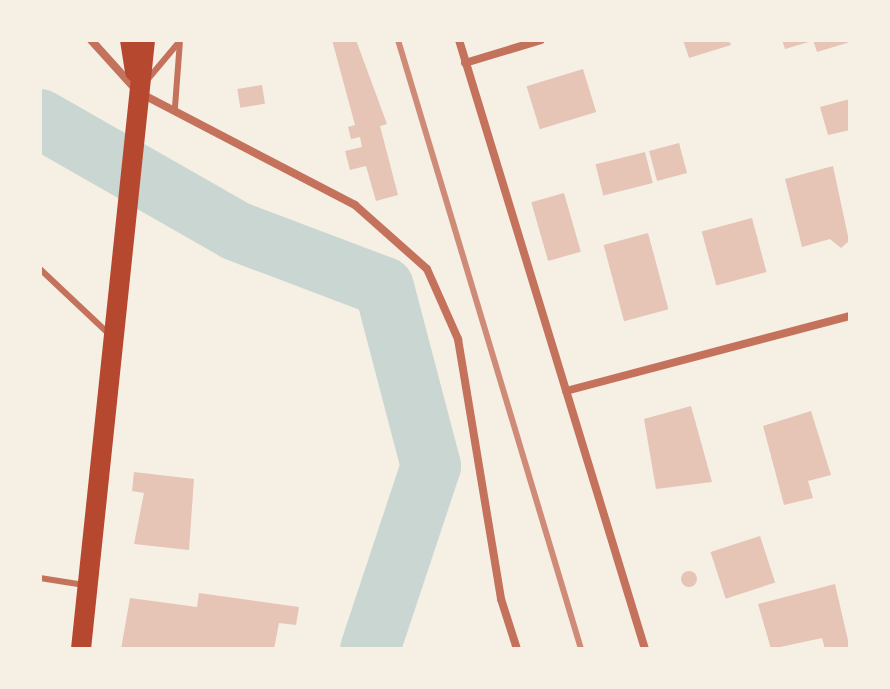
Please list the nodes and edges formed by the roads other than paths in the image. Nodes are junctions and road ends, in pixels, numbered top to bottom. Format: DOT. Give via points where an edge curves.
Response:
graph roads {
  1 [pos="91,40"];
  2 [pos="130,40"];
  3 [pos="145,40"];
  4 [pos="459,40"];
  5 [pos="541,40"];
  6 [pos="180,41"];
  7 [pos="465,63"];
  8 [pos="138,92"];
  9 [pos="175,107"];
  10 [pos="40,269"];
  11 [pos="850,316"];
  12 [pos="114,338"];
  13 [pos="566,391"];
  14 [pos="40,578"];
  15 [pos="88,586"];
  16 [pos="81,649"];
  17 [pos="517,649"];
  18 [pos="645,649"];
  1 -- 8 [label="street"];
  2 -- 8 [label="main road"];
  3 -- 8 [label="main road"];
  4 -- 7 [label="street"];
  5 -- 7 [label="street"];
  6 -- 8 [label="lane"];
  6 -- 9 [label="lane"];
  7 -- 13 [label="street"];
  8 -- 9 [label="street"];
  8 -- 12 [label="main road"];
  9 -- 17 [label="street" via="355,205 427,269 458,339 501,599"];
  10 -- 12 [label="lane"];
  11 -- 13 [label="street"];
  12 -- 15 [label="main road"];
  13 -- 18 [label="street"];
  14 -- 15 [label="lane"];
  15 -- 16 [label="main road"];
}
